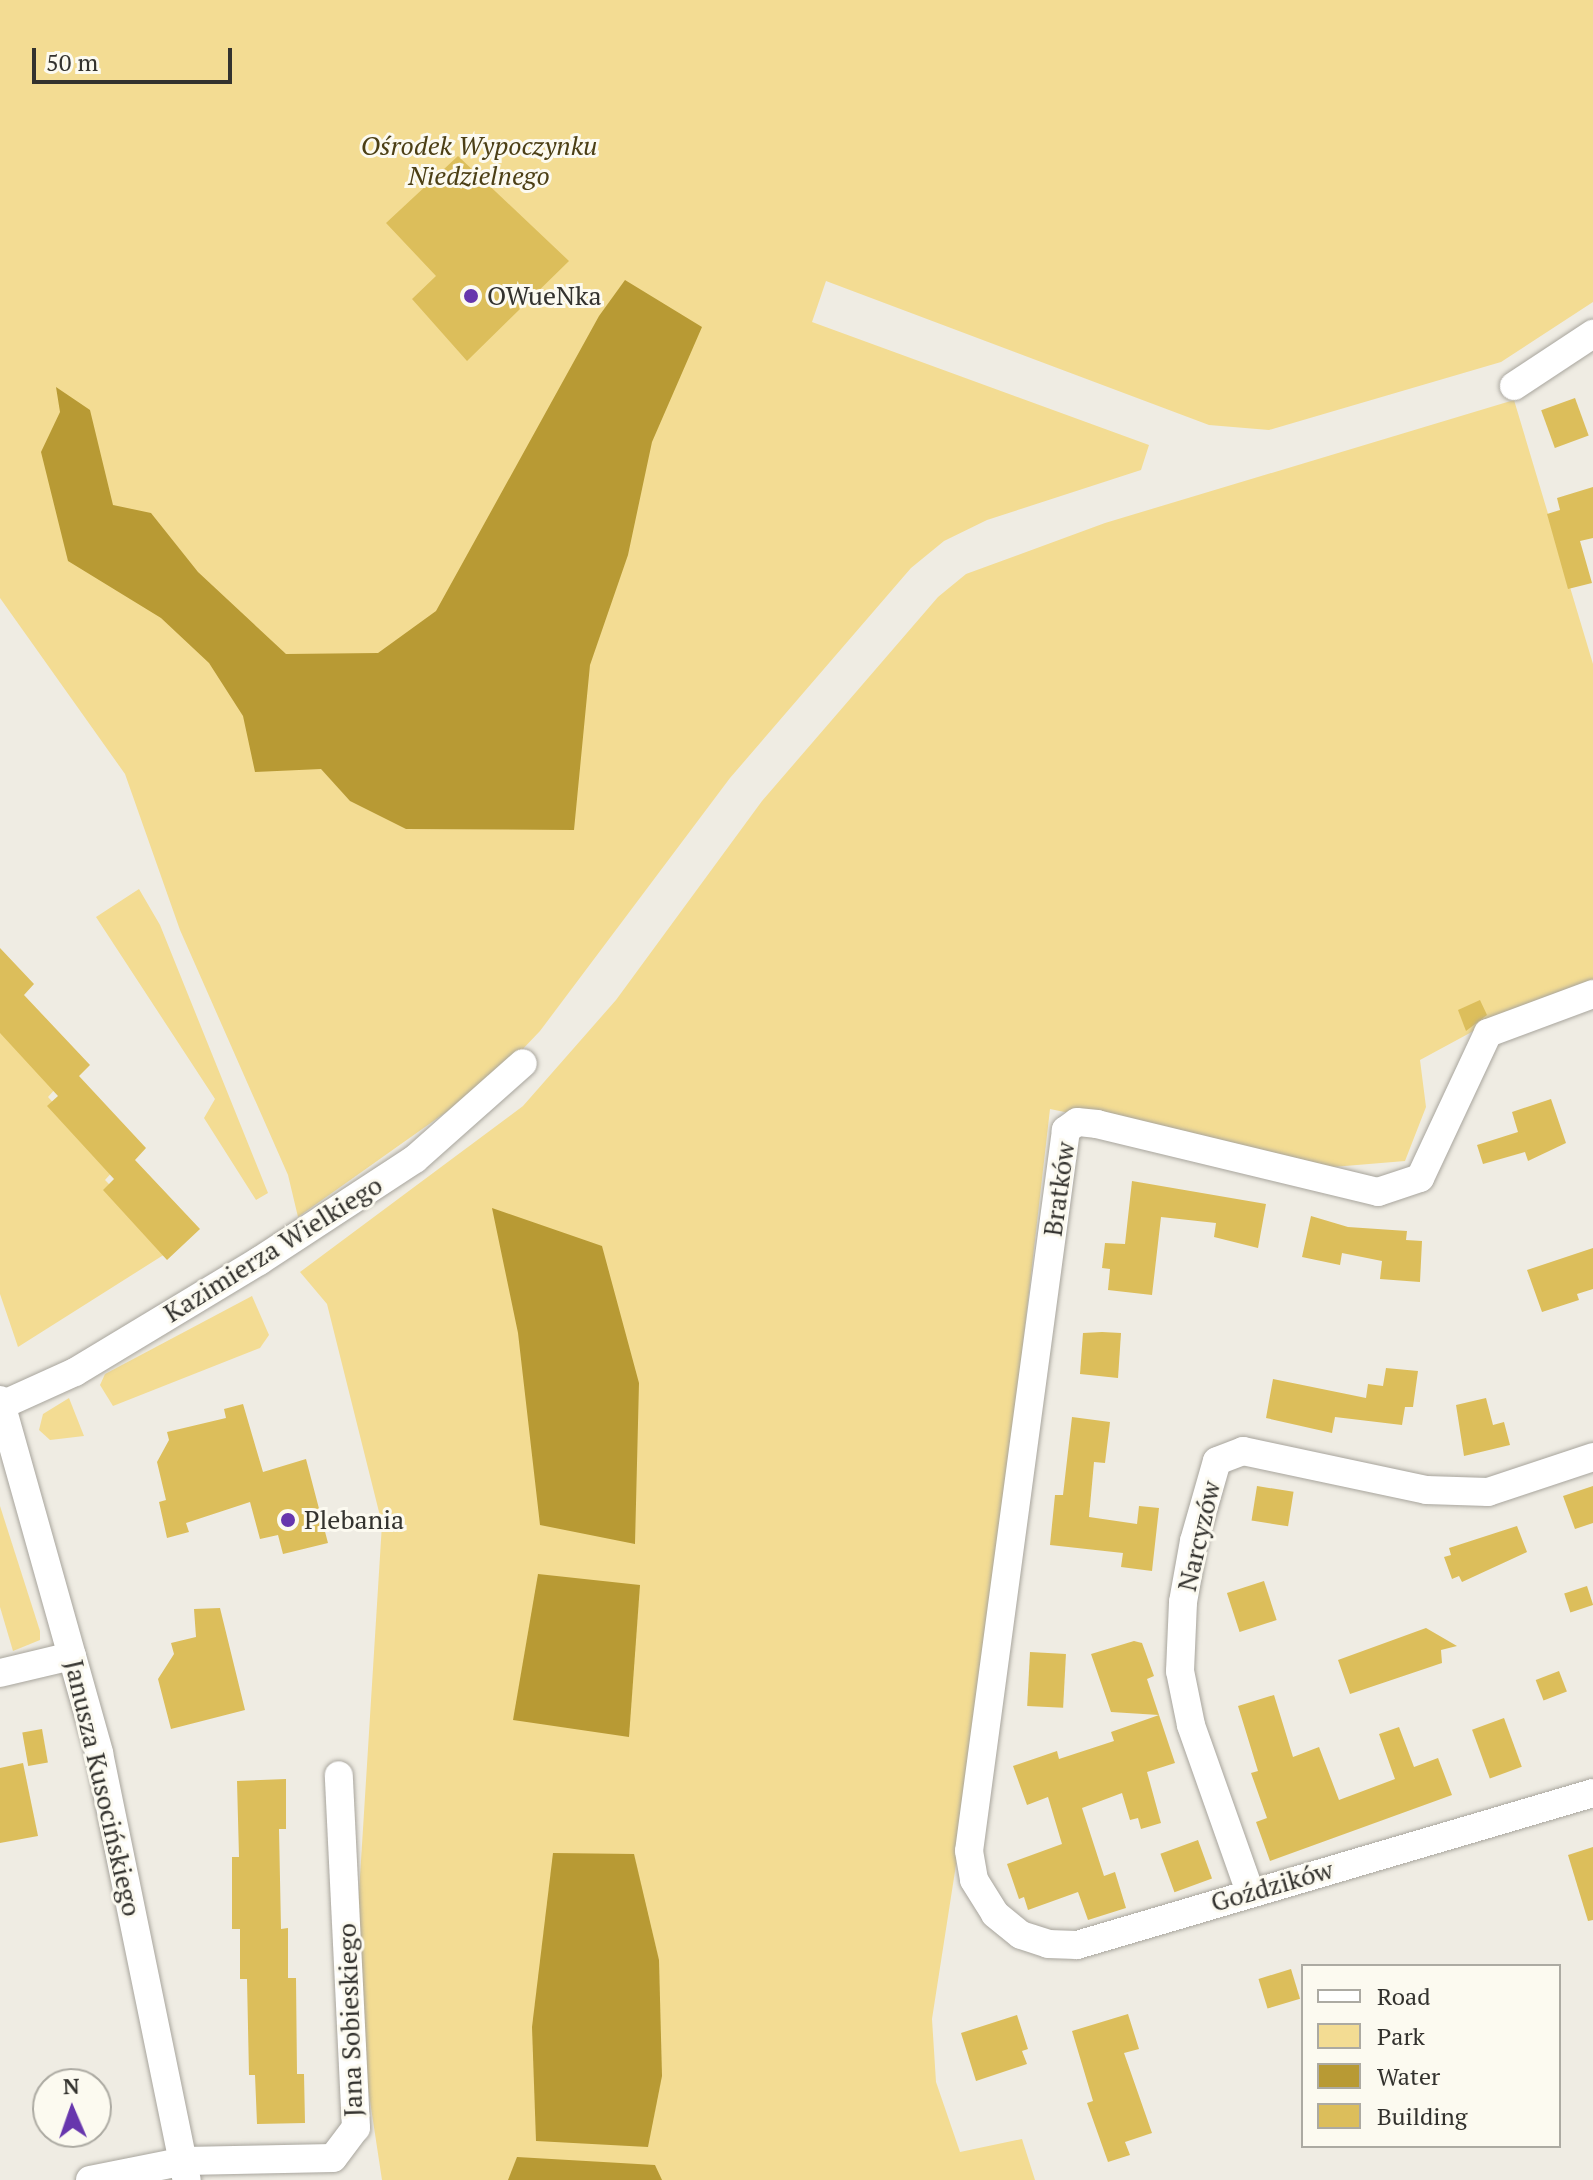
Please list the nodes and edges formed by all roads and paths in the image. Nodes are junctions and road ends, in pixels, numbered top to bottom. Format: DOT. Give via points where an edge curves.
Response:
graph roads {
  1 [pos="1593,334"];
  2 [pos="1514,386"];
  3 [pos="1593,994"];
  4 [pos="523,1063"];
  5 [pos="1,1403"];
  6 [pos="1593,1457"];
  7 [pos="72,1656"];
  8 [pos="0,1673"];
  9 [pos="339,1775"];
  10 [pos="1593,1793"];
  11 [pos="974,1880"];
  12 [pos="1250,1892"];
  13 [pos="186,2171"];
  14 [pos="90,2180"];
  1 -- 2 [label="street"];
  3 -- 11 [label="street, Bratków" via="1488,1033 1420,1178 1378,1192 1097,1124 1077,1122 1066,1130 969,1851"];
  4 -- 5 [label="street, Kazimierza Wielkiego" via="415,1159 272,1253 75,1372"];
  5 -- 7 [label="street, Janusza Kusocińskiego"];
  6 -- 12 [label="street, Narcyzów" via="1488,1492 1426,1490 1243,1451 1217,1461 1183,1602 1180,1671 1191,1725"];
  7 -- 8 [label="street"];
  7 -- 13 [label="street, Janusza Kusocińskiego" via="99,1753"];
  9 -- 13 [label="street, Jana Sobieskiego" via="356,2128 333,2158"];
  10 -- 12 [label="street, Goździków"];
  11 -- 12 [label="street, Goździków" via="995,1914 1021,1935 1048,1944 1077,1945"];
  13 -- 14 [label="street"];
}
